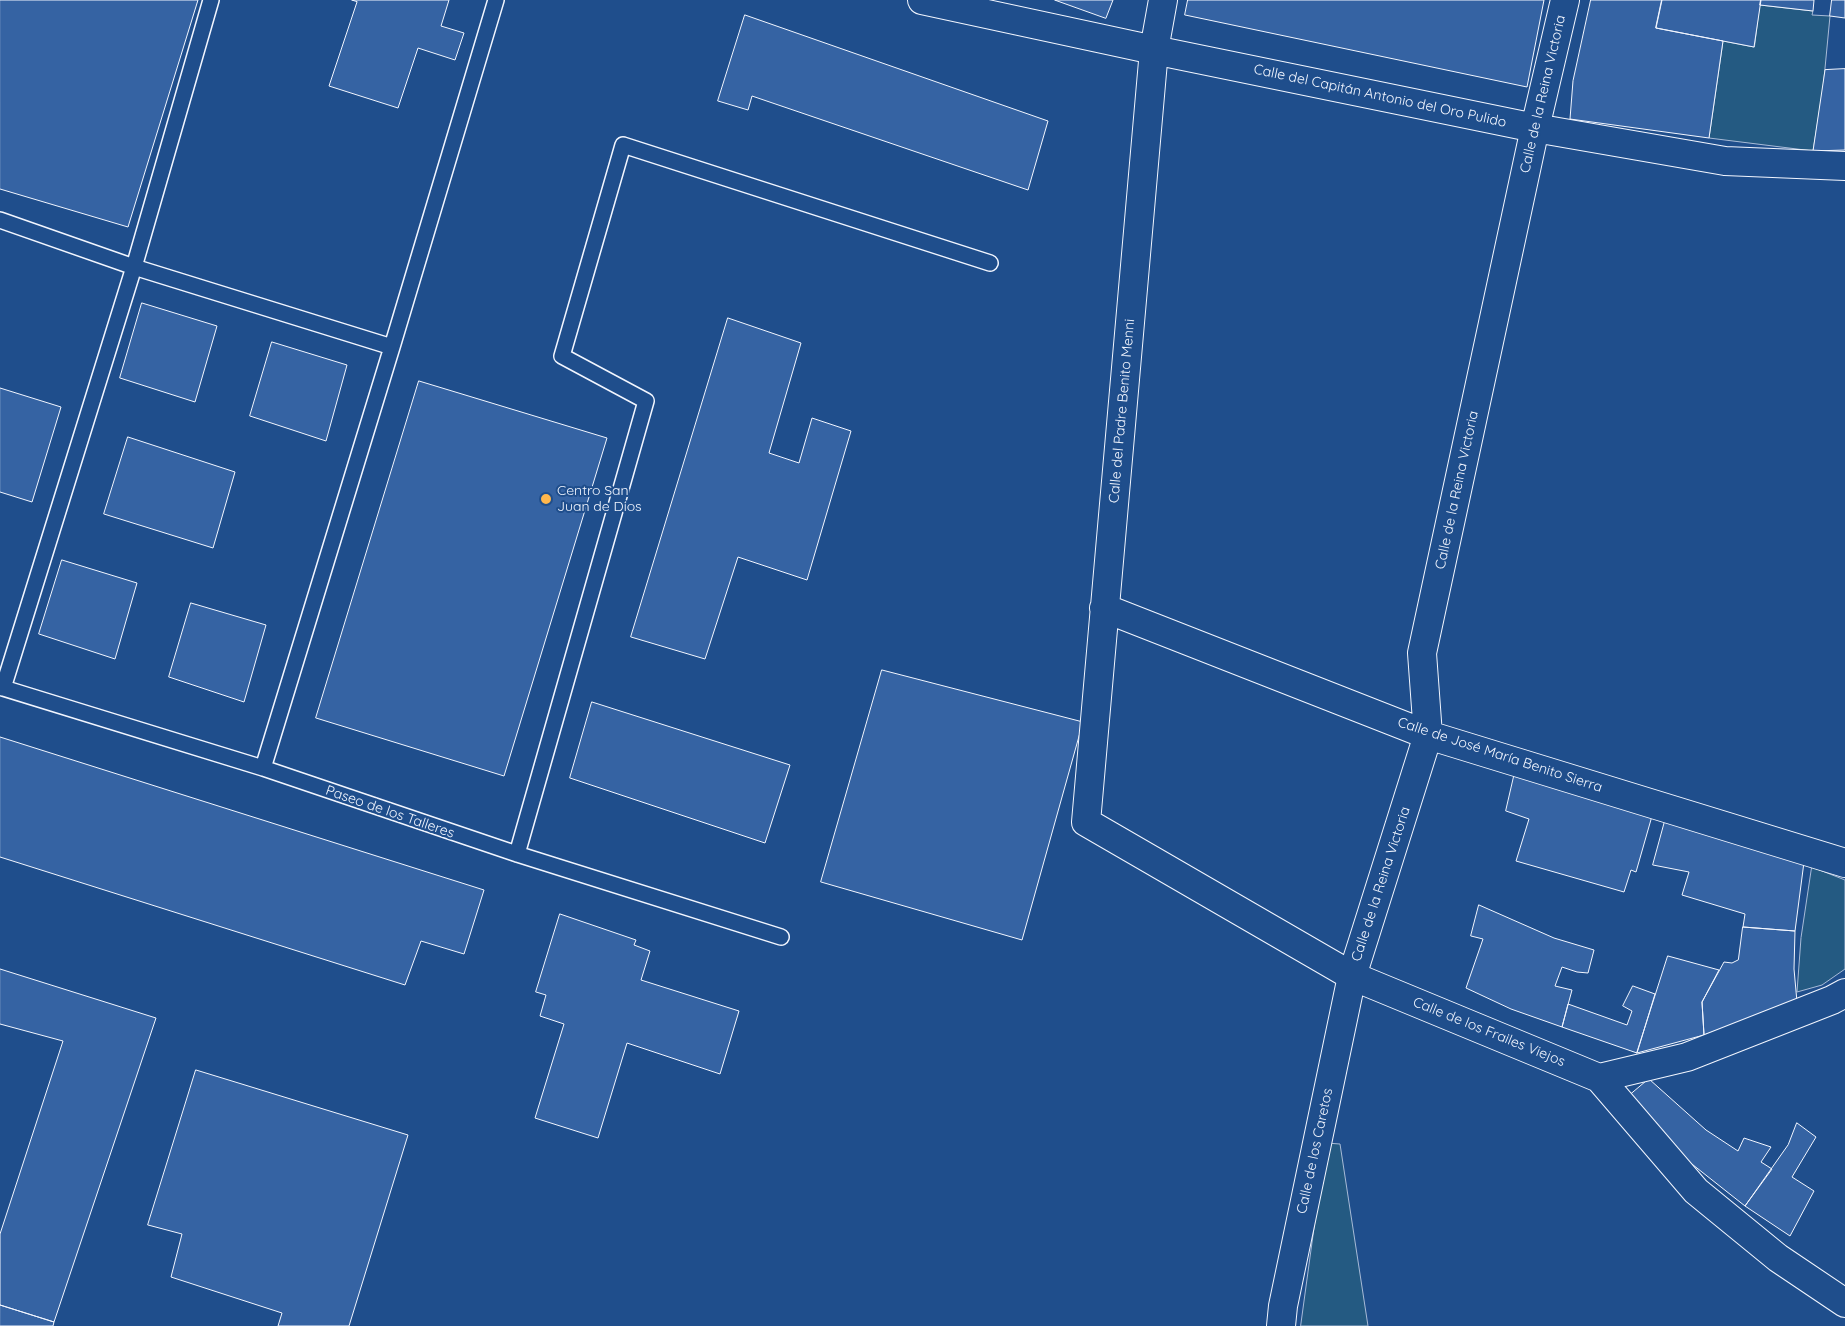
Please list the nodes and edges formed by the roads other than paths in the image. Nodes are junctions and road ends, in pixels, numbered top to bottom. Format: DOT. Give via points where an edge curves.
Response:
graph roads {
  1 [pos="211,0"];
  2 [pos="496,0"];
  3 [pos="922,0"];
  4 [pos="1163,0"];
  5 [pos="1565,0"];
  6 [pos="1154,50"];
  7 [pos="1535,128"];
  8 [pos="1845,166"];
  9 [pos="0,220"];
  10 [pos="990,263"];
  11 [pos="134,267"];
  12 [pos="392,348"];
  13 [pos="1104,608"];
  14 [pos="2,687"];
  15 [pos="1428,735"];
  16 [pos="263,768"];
  17 [pos="1086,822"];
  18 [pos="517,854"];
  19 [pos="1845,863"];
  20 [pos="781,937"];
  21 [pos="1352,976"];
  22 [pos="1845,993"];
  23 [pos="1598,1078"];
  24 [pos="1845,1304"];
  25 [pos="1281,1326"];
  1 -- 11 [label="lane"];
  2 -- 12 [label="lane"];
  3 -- 6 [label="street, Calle del Capitán Antonio del Oro Pulido"];
  4 -- 6 [label="street, Calle del Padre Benito Menni"];
  5 -- 7 [label="street, Calle de la Reina Victoria"];
  6 -- 7 [label="street, Calle del Capitán Antonio del Oro Pulido"];
  6 -- 13 [label="street, Calle del Padre Benito Menni"];
  7 -- 8 [label="street, Calle del Capitán Antonio del Oro Pulido" via="1724,161"];
  7 -- 15 [label="street, Calle de la Reina Victoria" via="1422,653"];
  9 -- 11 [label="lane"];
  10 -- 18 [label="lane" via="624,145 562,356 646,401"];
  11 -- 12 [label="lane"];
  11 -- 14 [label="lane"];
  12 -- 16 [label="lane"];
  13 -- 15 [label="street, Calle de José María Benito Sierra"];
  13 -- 17 [label="street, Calle del Padre Benito Menni"];
  14 -- 16 [label="lane, Paseo de los Talleres"];
  15 -- 19 [label="street, Calle de José María Benito Sierra"];
  15 -- 21 [label="street, Calle de la Reina Victoria"];
  16 -- 18 [label="lane, Paseo de los Talleres"];
  17 -- 21 [label="street, Calle de los Frailes Viejos"];
  18 -- 20 [label="lane, Paseo de los Talleres"];
  21 -- 23 [label="street, Calle de los Frailes Viejos"];
  21 -- 25 [label="street, Calle de los Caretos"];
  22 -- 23 [label="street" via="1687,1057"];
  23 -- 24 [label="street, Calle de los Frailes Viejos" via="1696,1191 1778,1258"];
}
